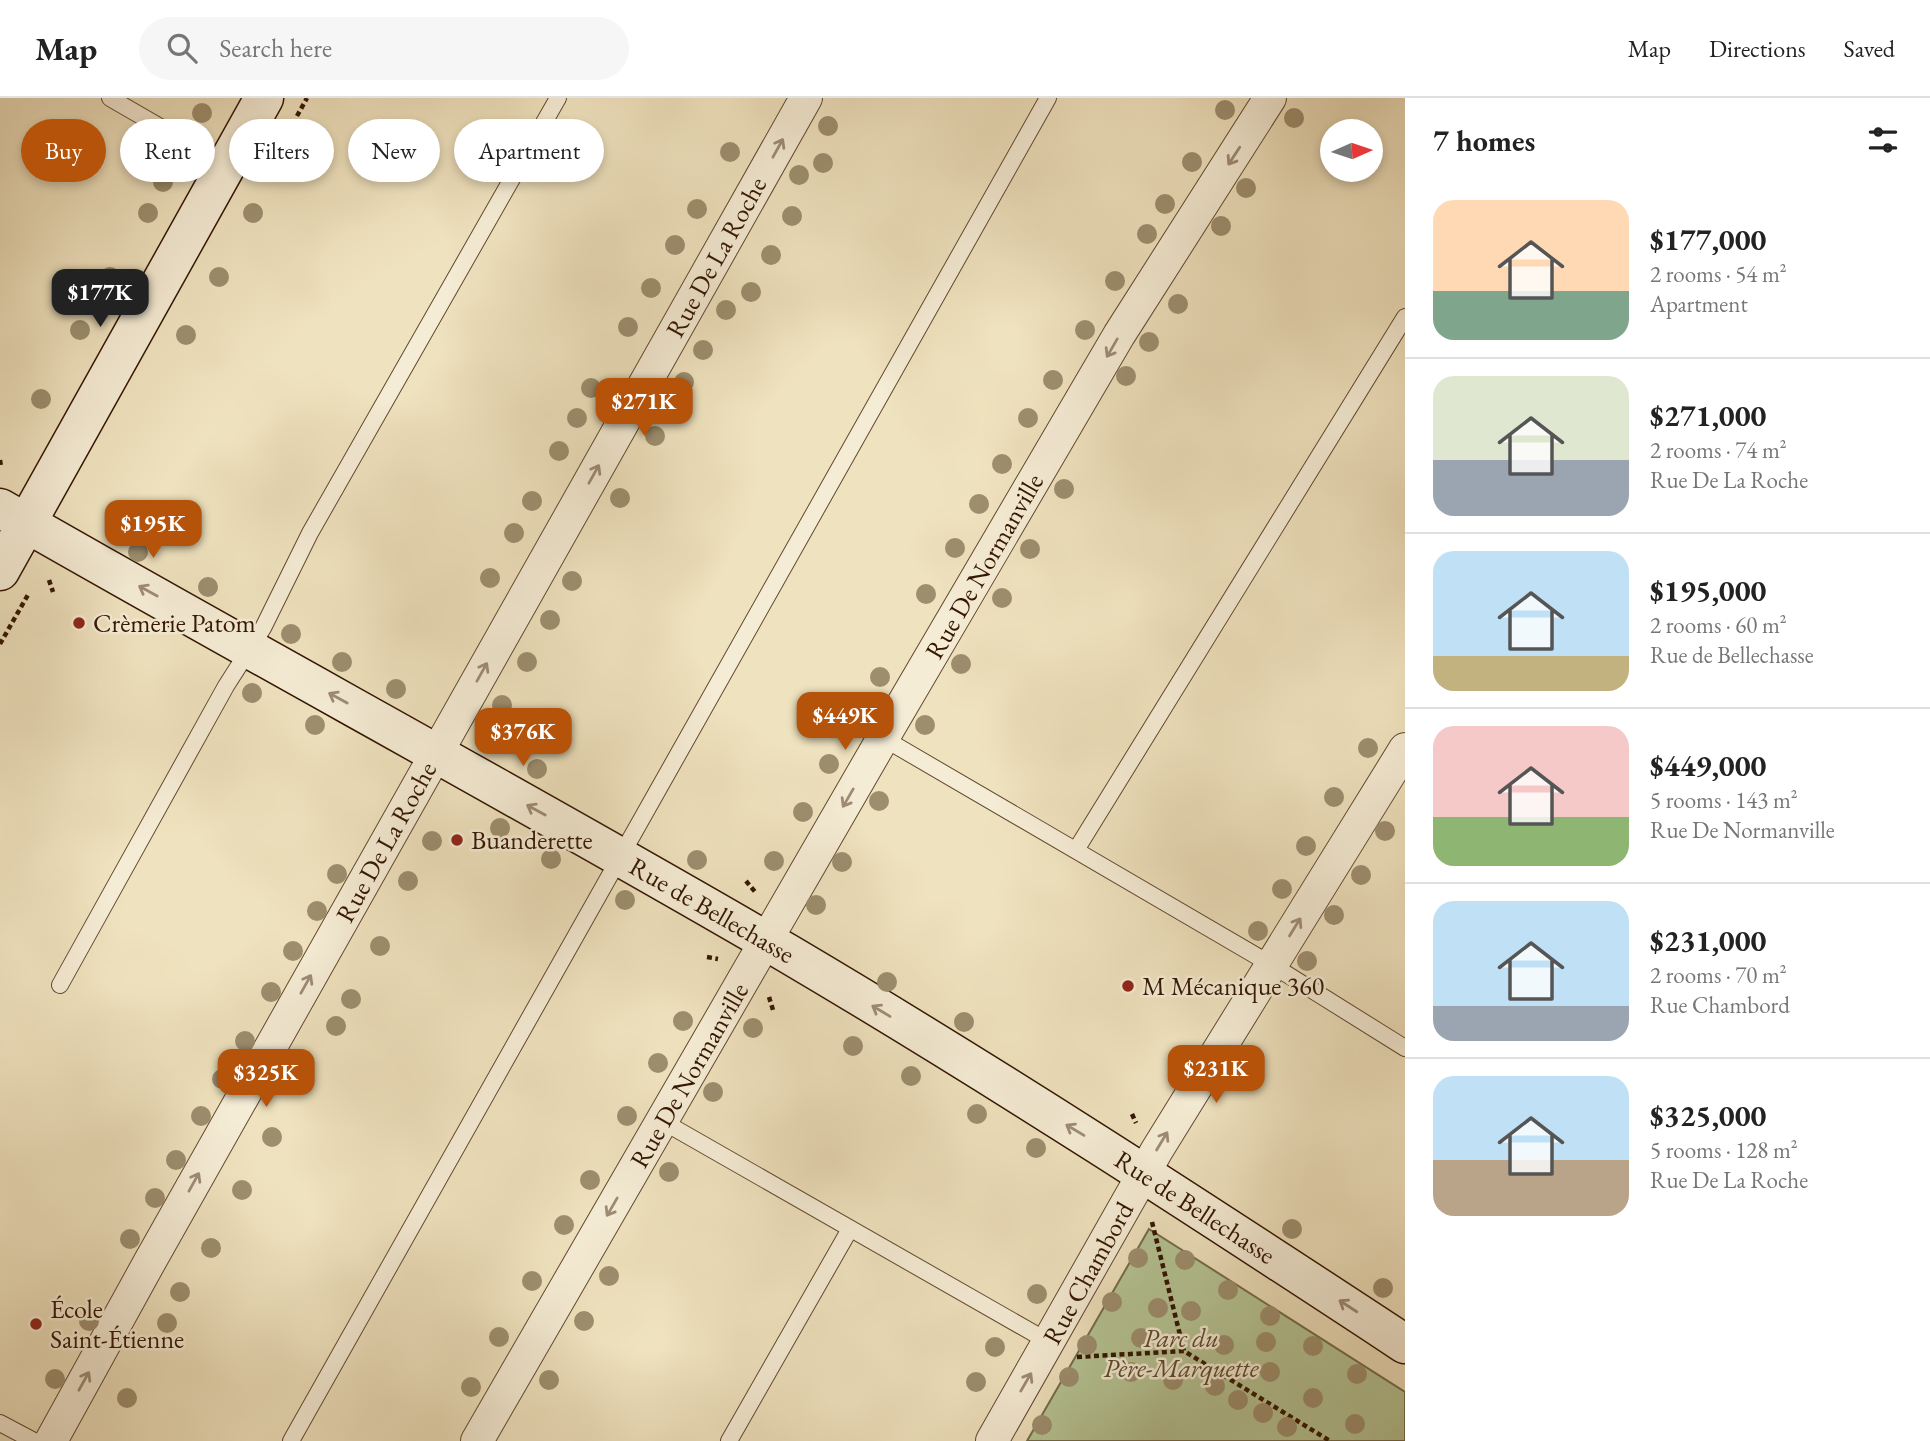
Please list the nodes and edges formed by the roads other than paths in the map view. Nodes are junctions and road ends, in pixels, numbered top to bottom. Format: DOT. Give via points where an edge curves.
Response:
graph roads {
  1 [pos="110,98"];
  2 [pos="264,98"];
  3 [pos="558,98"];
  4 [pos="806,98"];
  5 [pos="1048,98"];
  6 [pos="1270,98"];
  7 [pos="226,164"];
  8 [pos="1405,317"];
  9 [pos="13,516"];
  10 [pos="0,571"];
  11 [pos="250,649"];
  12 [pos="883,738"];
  13 [pos="1405,749"];
  14 [pos="436,753"];
  15 [pos="1076,850"];
  16 [pos="620,857"];
  17 [pos="765,941"];
  18 [pos="1272,965"];
  19 [pos="60,985"];
  20 [pos="1405,1048"];
  21 [pos="662,1121"];
  22 [pos="1145,1173"];
  23 [pos="850,1229"];
  24 [pos="1405,1344"];
  25 [pos="1060,1350"];
  26 [pos="0,1423"];
  27 [pos="34,1441"];
  28 [pos="51,1441"];
  29 [pos="291,1441"];
  30 [pos="477,1441"];
  31 [pos="729,1441"];
  32 [pos="992,1441"];
  1 -- 7 [label="lane"];
  2 -- 7 [label="street"];
  3 -- 11 [label="lane" via="310,533"];
  14 -- 4 [label="street, Rue De La Roche, one-way"];
  5 -- 16 [label="lane"];
  6 -- 12 [label="street, Rue De Normanville, one-way" via="1119,335"];
  7 -- 9 [label="street"];
  8 -- 15 [label="lane"];
  9 -- 10 [label="street"];
  11 -- 9 [label="street, Rue de Bellechasse, one-way"];
  14 -- 11 [label="street, Rue de Bellechasse, one-way"];
  11 -- 19 [label="lane"];
  12 -- 15 [label="lane"];
  12 -- 17 [label="street, Rue De Normanville, one-way"];
  18 -- 13 [label="street, Rue Chambord, one-way"];
  16 -- 14 [label="street, Rue de Bellechasse, one-way"];
  28 -- 14 [label="street, Rue De La Roche, one-way"];
  15 -- 18 [label="lane"];
  16 -- 17 [label="street, Rue de Bellechasse"];
  16 -- 29 [label="lane"];
  17 -- 21 [label="street, Rue De Normanville"];
  22 -- 17 [label="street, Rue de Bellechasse, one-way"];
  18 -- 20 [label="lane"];
  22 -- 18 [label="street, Rue Chambord, one-way"];
  21 -- 23 [label="lane"];
  21 -- 30 [label="street, Rue De Normanville, one-way"];
  24 -- 22 [label="street, Rue de Bellechasse, one-way"];
  22 -- 25 [label="street, Rue Chambord"];
  23 -- 25 [label="lane"];
  23 -- 31 [label="lane"];
  32 -- 25 [label="street, Rue Chambord, one-way"];
  26 -- 27 [label="lane"];
}
